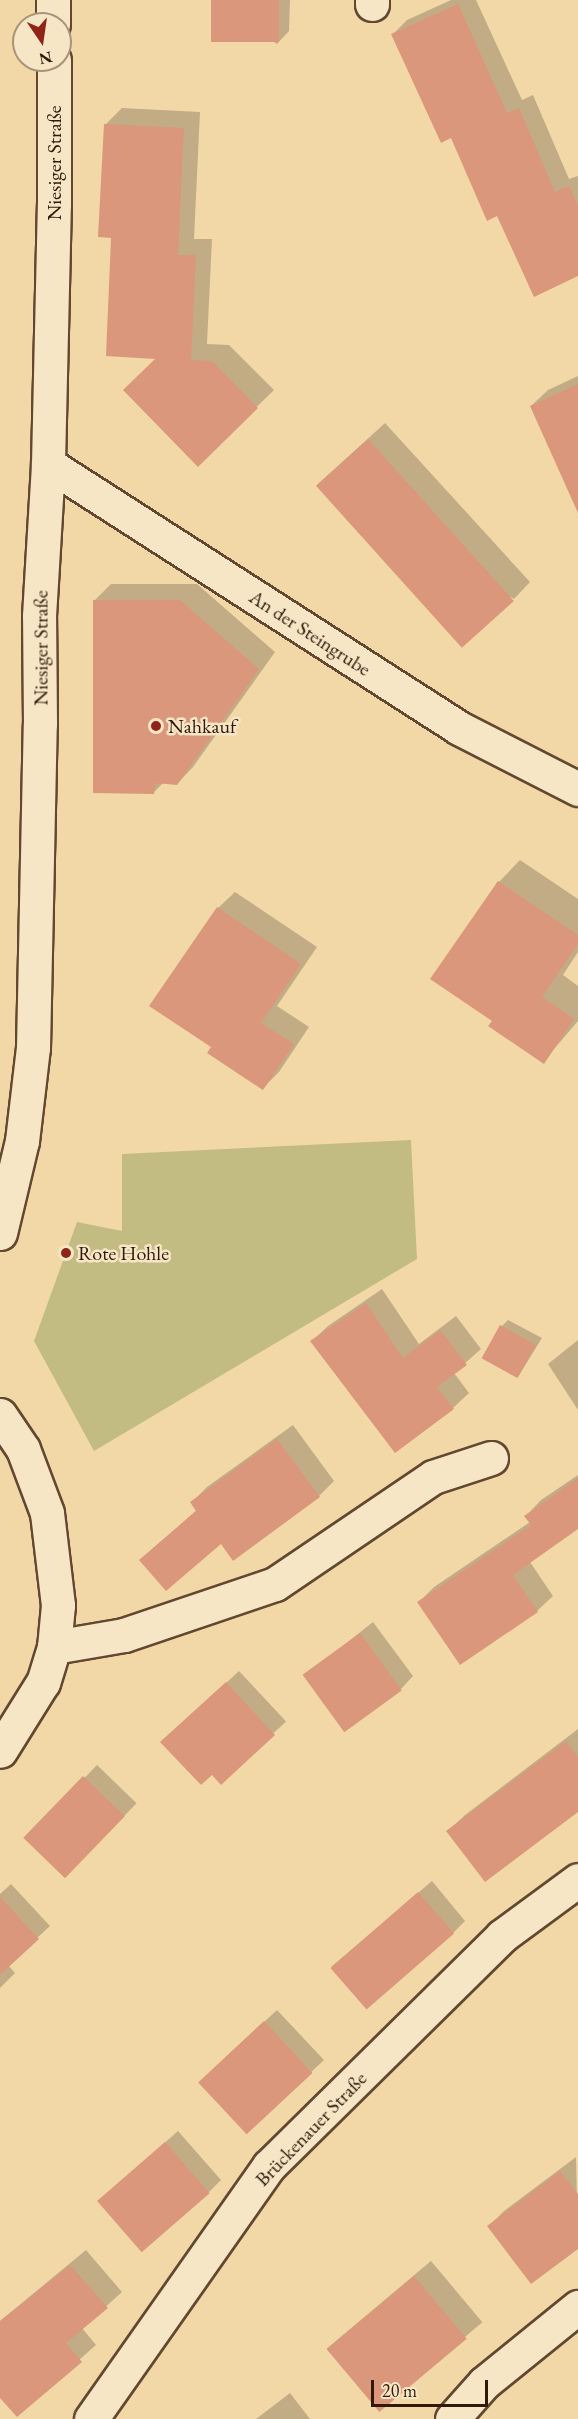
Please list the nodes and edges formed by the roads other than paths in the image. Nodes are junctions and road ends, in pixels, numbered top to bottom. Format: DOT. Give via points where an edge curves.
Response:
graph roads {
  1 [pos="54,72"];
  2 [pos="48,464"];
  3 [pos="578,789"];
  4 [pos="0,1233"];
  5 [pos="0,1415"];
  6 [pos="491,1458"];
  7 [pos="54,1647"];
  8 [pos="0,1751"];
  9 [pos="578,1880"];
  10 [pos="578,2307"];
  11 [pos="92,2419"];
  12 [pos="452,2419"];
  1 -- 2 [label="street, Niesiger Straße"];
  2 -- 3 [label="street, An der Steingrube" via="459,728"];
  2 -- 4 [label="street, Niesiger Straße" via="39,616 33,1048 22,1141"];
  5 -- 7 [label="street" via="23,1449 47,1513 58,1605"];
  6 -- 7 [label="street" via="433,1477 275,1584 124,1635"];
  7 -- 8 [label="street" via="43,1682"];
  9 -- 11 [label="street, Brückenauer Straße" via="502,1936 269,2166"];
  10 -- 12 [label="street" via="484,2383"];
}
